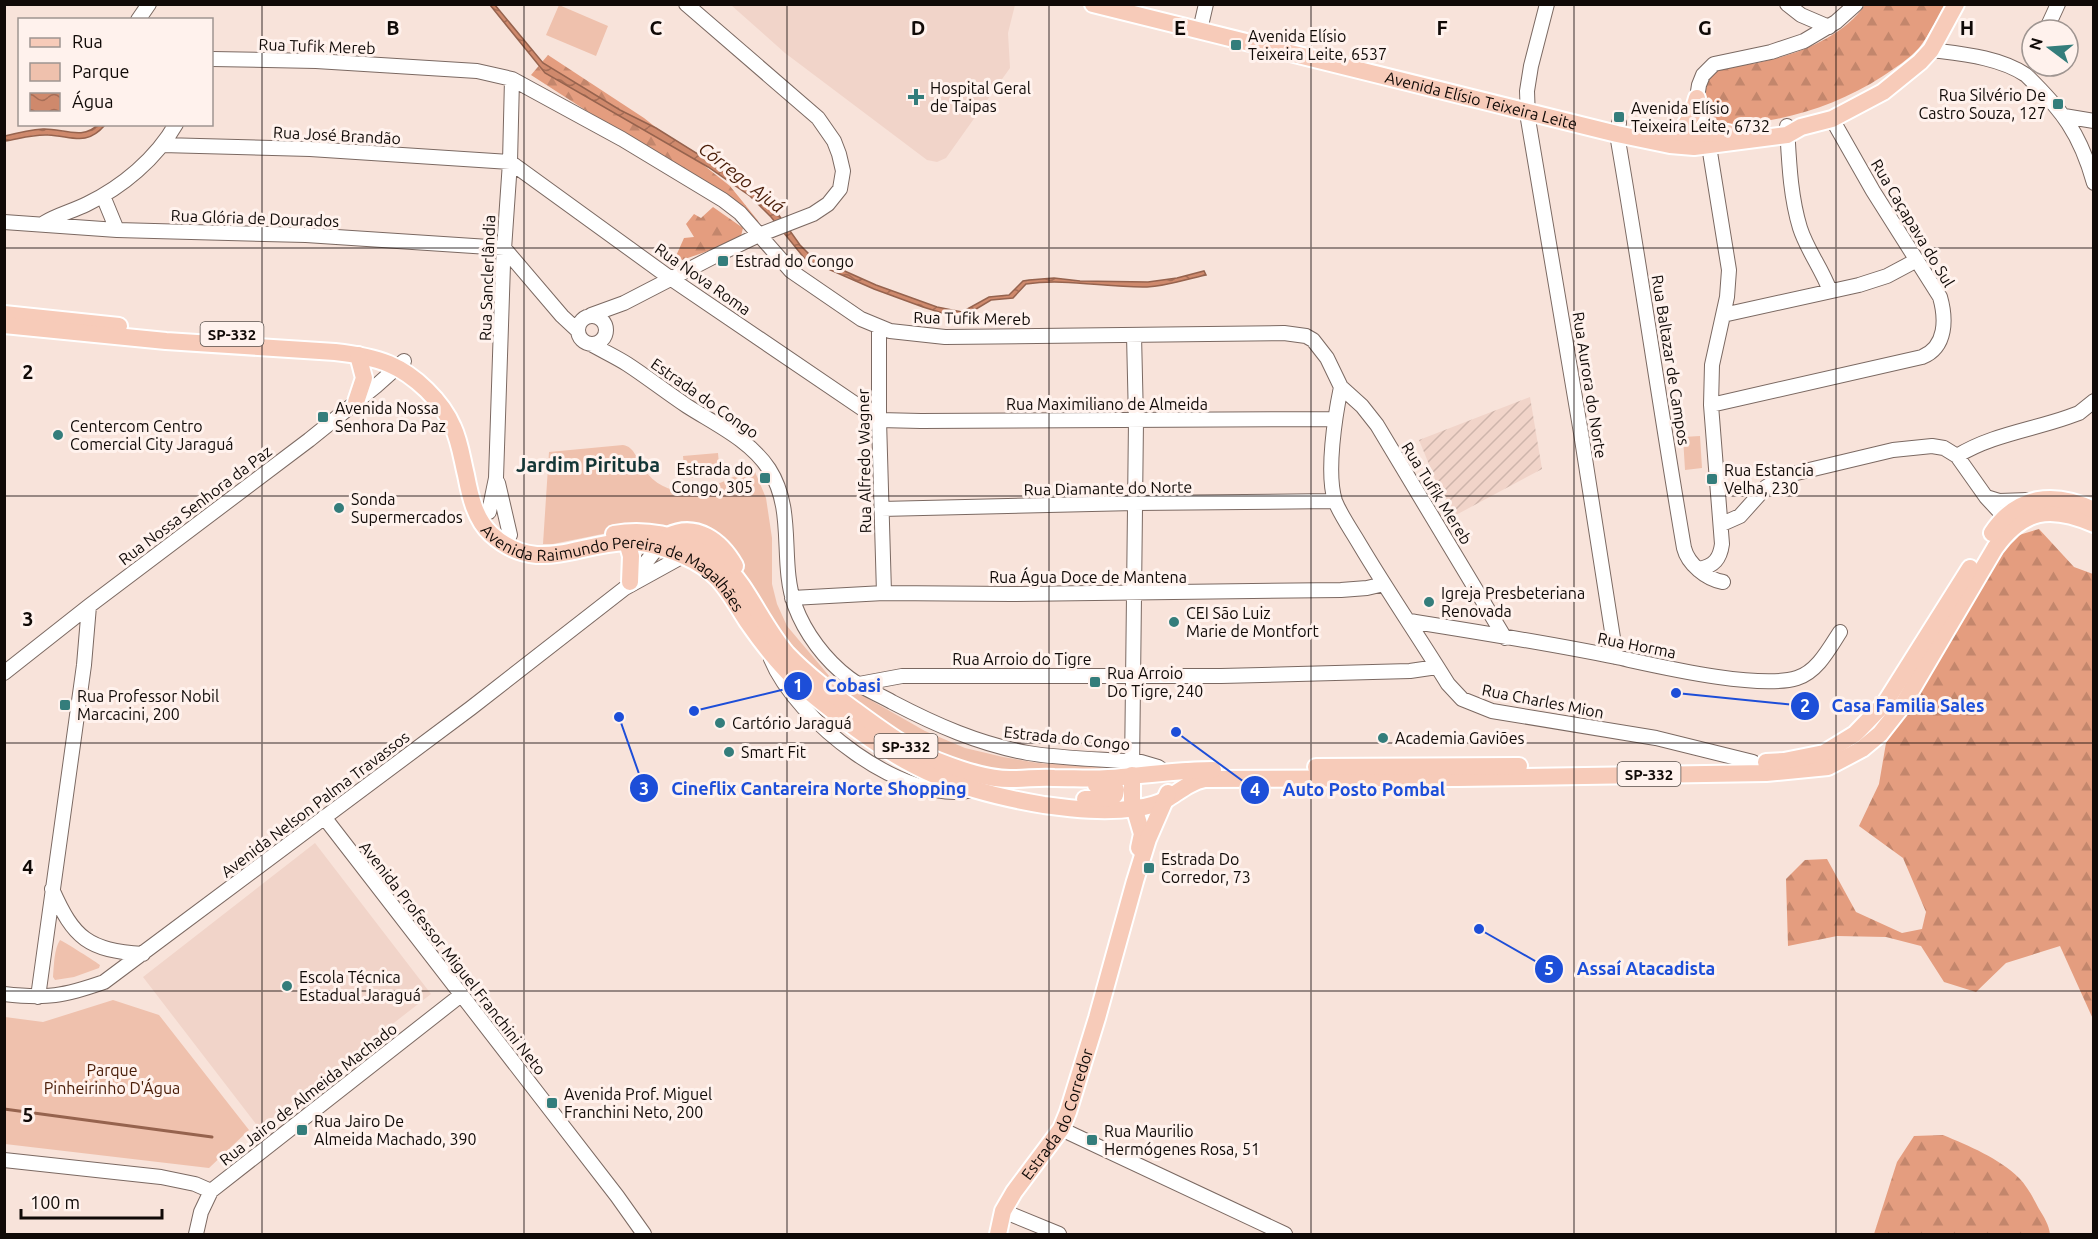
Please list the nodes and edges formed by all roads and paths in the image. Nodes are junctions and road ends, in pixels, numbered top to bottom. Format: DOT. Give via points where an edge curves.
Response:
graph roads {
  1 [pos="149,4"];
  2 [pos="686,4"];
  3 [pos="1093,4"];
  4 [pos="1132,4"];
  5 [pos="1206,4"];
  6 [pos="1538,4"];
  7 [pos="1547,4"];
  8 [pos="1787,4"];
  9 [pos="1856,4"];
  10 [pos="1956,4"];
  11 [pos="2058,4"];
  12 [pos="139,18"];
  13 [pos="2052,18"];
  14 [pos="1201,26"];
  15 [pos="1829,27"];
  16 [pos="1931,50"];
  17 [pos="213,59"];
  18 [pos="2020,70"];
  19 [pos="2029,78"];
  20 [pos="512,79"];
  21 [pos="1697,98"];
  22 [pos="1525,108"];
  23 [pos="2064,116"];
  24 [pos="1832,119"];
  25 [pos="2094,121"];
  26 [pos="175,126"];
  27 [pos="1618,129"];
  28 [pos="1792,130"];
  29 [pos="1680,134"];
  30 [pos="1708,140"];
  31 [pos="162,145"];
  32 [pos="510,162"];
  33 [pos="2094,183"];
  34 [pos="103,196"];
  35 [pos="4,222"];
  36 [pos="42,224"];
  37 [pos="117,230"];
  38 [pos="764,233"];
  39 [pos="504,248"];
  40 [pos="1917,260"];
  41 [pos="670,278"];
  42 [pos="1830,291"];
  43 [pos="624,303"];
  44 [pos="4,315"];
  45 [pos="1723,315"];
  46 [pos="584,321"];
  47 [pos="4,325"];
  48 [pos="879,328"];
  49 [pos="1134,335"];
  50 [pos="600,337"];
  51 [pos="358,355"];
  52 [pos="401,364"];
  53 [pos="1341,387"];
  54 [pos="2094,401"];
  55 [pos="356,402"];
  56 [pos="1711,405"];
  57 [pos="1334,419"];
  58 [pos="879,420"];
  59 [pos="1136,420"];
  60 [pos="1955,454"];
  61 [pos="496,478"];
  62 [pos="1986,497"];
  63 [pos="2040,499"];
  64 [pos="1335,501"];
  65 [pos="1135,503"];
  66 [pos="881,509"];
  67 [pos="2094,510"];
  68 [pos="489,512"];
  69 [pos="2067,515"];
  70 [pos="2009,522"];
  71 [pos="1722,524"];
  72 [pos="2094,524"];
  73 [pos="2094,531"];
  74 [pos="510,536"];
  75 [pos="627,542"];
  76 [pos="663,542"];
  77 [pos="683,556"];
  78 [pos="1699,569"];
  79 [pos="1723,582"];
  80 [pos="1384,584"];
  81 [pos="628,585"];
  82 [pos="1135,592"];
  83 [pos="884,593"];
  84 [pos="792,597"];
  85 [pos="89,606"];
  86 [pos="1409,621"];
  87 [pos="1840,632"];
  88 [pos="1505,638"];
  89 [pos="1616,657"];
  90 [pos="1437,667"];
  91 [pos="4,673"];
  92 [pos="1134,676"];
  93 [pos="859,684"];
  94 [pos="1715,757"];
  95 [pos="1132,768"];
  96 [pos="1165,772"];
  97 [pos="1035,777"];
  98 [pos="1166,800"];
  99 [pos="1033,803"];
  100 [pos="1134,809"];
  101 [pos="324,817"];
  102 [pos="52,889"];
  103 [pos="143,954"];
  104 [pos="1106,987"];
  105 [pos="4,994"];
  106 [pos="461,995"];
  107 [pos="38,997"];
  108 [pos="1061,1129"];
  109 [pos="4,1160"];
  110 [pos="211,1191"];
  111 [pos="1004,1211"];
  112 [pos="196,1234"];
  113 [pos="644,1234"];
  114 [pos="998,1234"];
  115 [pos="1059,1234"];
  116 [pos="1285,1234"];
  1 -- 12 [label="street"];
  2 -- 38 [label="street" via="809,109 840,154 843,171 835,197 820,210"];
  3 -- 14 [label="main road, Avenida Elísio Teixeira Leite"];
  4 -- 14 [label="main road, Avenida Elísio Teixeira Leite"];
  5 -- 14 [label="street"];
  6 -- 22 [label="street"];
  7 -- 22 [label="street"];
  8 -- 15 [label="street"];
  9 -- 15 [label="street"];
  10 -- 16 [label="main road, Avenida Elísio Teixeira Leite"];
  11 -- 13 [label="street"];
  14 -- 22 [label="main road, Avenida Elísio Teixeira Leite"];
  15 -- 21 [label="street" via="1786,48 1714,64 1703,75"];
  16 -- 18 [label="street" via="1999,62"];
  16 -- 24 [label="main road, Avenida Elísio Teixeira Leite" via="1883,92"];
  17 -- 20 [label="street, Rua Tufik Mereb" via="477,70"];
  19 -- 23 [label="street"];
  20 -- 32 [label="street, Rua Sanclerlândia"];
  20 -- 38 [label="street, Rua Tufik Mereb" via="723,200"];
  21 -- 29 [label="main road" via="1689,122"];
  21 -- 30 [label="street"];
  22 -- 27 [label="main road, Avenida Elísio Teixeira Leite"];
  22 -- 89 [label="street, Rua Aurora do Norte"];
  23 -- 25 [label="street"];
  23 -- 33 [label="street" via="2084,153"];
  24 -- 28 [label="main road, Avenida Elísio Teixeira Leite"];
  24 -- 40 [label="street, Rua Caçapava do Sul"];
  26 -- 31 [label="street"];
  27 -- 29 [label="main road, Avenida Elísio Teixeira Leite"];
  27 -- 30 [label="main road, Avenida Elísio Teixeira Leite" via="1670,145"];
  27 -- 78 [label="street, Rua Baltazar de Campos" via="1684,548 1688,559"];
  28 -- 30 [label="main road, Avenida Elísio Teixeira Leite"];
  28 -- 42 [label="street" via="1791,181 1798,220"];
  29 -- 30 [label="main road, Avenida Elísio Teixeira Leite"];
  30 -- 45 [label="street" via="1729,257"];
  31 -- 32 [label="street, Rua José Brandão" via="310,149"];
  31 -- 34 [label="street"];
  32 -- 39 [label="street, Rua Sanclerlândia"];
  32 -- 41 [label="street, Rua Nova Roma"];
  34 -- 36 [label="street"];
  34 -- 37 [label="street"];
  35 -- 36 [label="street, Rua Glória de Dourados"];
  36 -- 37 [label="street, Rua Glória de Dourados"];
  37 -- 39 [label="street, Rua Glória de Dourados" via="306,235"];
  38 -- 41 [label="street"];
  38 -- 48 [label="street, Rua Tufik Mereb" via="781,261 800,279"];
  39 -- 46 [label="street" via="549,299"];
  39 -- 61 [label="street, Rua Sanclerlândia"];
  40 -- 42 [label="street" via="1887,276"];
  40 -- 56 [label="street, Rua Caçapava do Sul" via="1944,310 1943,334 1934,349 1923,357"];
  41 -- 43 [label="street"];
  41 -- 58 [label="street, Rua Nova Roma"];
  42 -- 45 [label="street"];
  43 -- 46 [label="street"];
  43 -- 50 [label="street"];
  44 -- 52 [label="main road, Avenida Raimundo Pereira de Magalhães / SP-332" via="352,345 380,351"];
  45 -- 56 [label="street" via="1714,351"];
  46 -- 50 [label="street" via="603,321"];
  46 -- 50 [label="street" via="583,341"];
  47 -- 51 [label="main road, Avenida Raimundo Pereira de Magalhães / SP-332"];
  48 -- 49 [label="street, Rua Tufik Mereb" via="945,337"];
  48 -- 58 [label="street, Rua Alfredo Wagner"];
  49 -- 53 [label="street, Rua Tufik Mereb" via="1306,336 1321,348"];
  49 -- 59 [label="street"];
  50 -- 84 [label="street, Estrada do Congo" via="626,364 740,440 769,470 784,512"];
  51 -- 52 [label="main road, Avenida Raimundo Pereira de Magalhães / SP-332"];
  51 -- 55 [label="main road" via="364,378"];
  52 -- 55 [label="street, Rua Nossa Senhora da Paz"];
  52 -- 68 [label="main road, Avenida Raimundo Pereira de Magalhães / SP-332" via="420,370 444,395 459,420"];
  52 -- 75 [label="main road, Avenida Raimundo Pereira de Magalhães / SP-332" via="446,414 454,428 474,508 489,532 505,545 528,555 550,556"];
  53 -- 57 [label="street, Rua Charles Mion"];
  53 -- 88 [label="street, Rua Tufik Mereb" via="1377,425"];
  54 -- 60 [label="street" via="2068,417"];
  55 -- 85 [label="street, Rua Nossa Senhora da Paz"];
  56 -- 71 [label="street"];
  57 -- 59 [label="street, Rua Maximiliano de Almeida"];
  57 -- 64 [label="street, Rua Charles Mion"];
  58 -- 59 [label="street, Rua Maximiliano de Almeida"];
  58 -- 66 [label="street, Rua Alfredo Wagner"];
  59 -- 65 [label="street"];
  60 -- 62 [label="street"];
  60 -- 71 [label="street" via="1944,448 1914,447 1784,476 1766,487 1740,516"];
  61 -- 68 [label="street, Rua Sanclerlândia"];
  61 -- 74 [label="street, Rua Sanclerlândia"];
  62 -- 63 [label="street" via="2011,502"];
  62 -- 70 [label="street"];
  63 -- 67 [label="main road, Avenida Raimundo Pereira de Magalhães / SP-332" via="2058,498"];
  63 -- 70 [label="main road, Avenida Raimundo Pereira de Magalhães / SP-332" via="2025,503"];
  64 -- 65 [label="street, Rua Diamante do Norte"];
  64 -- 80 [label="street, Rua Charles Mion"];
  65 -- 66 [label="street, Rua Diamante do Norte"];
  65 -- 82 [label="street"];
  66 -- 83 [label="street, Rua Alfredo Wagner"];
  68 -- 74 [label="main road, Avenida Raimundo Pereira de Magalhães / SP-332"];
  69 -- 70 [label="main road, Avenida Raimundo Pereira de Magalhães / SP-332" via="2046,512"];
  69 -- 72 [label="main road, Avenida Raimundo Pereira de Magalhães / SP-332"];
  69 -- 73 [label="main road"];
  70 -- 94 [label="main road, Avenida Raimundo Pereira de Magalhães / SP-332" via="1994,530 1885,704 1855,734 1824,753 1784,761"];
  70 -- 98 [label="main road, Avenida Raimundo Pereira de Magalhães / SP-332" via="1902,706 1880,734 1828,767 1766,773 1205,779"];
  71 -- 78 [label="street" via="1718,559"];
  74 -- 76 [label="main road, Avenida Raimundo Pereira de Magalhães / SP-332" via="544,547 645,531"];
  75 -- 76 [label="main road, Avenida Raimundo Pereira de Magalhães / SP-332"];
  75 -- 81 [label="main road" via="631,556"];
  76 -- 77 [label="main road, Avenida Raimundo Pereira de Magalhães / SP-332"];
  76 -- 81 [label="street, Avenida Nelson Palma Travassos"];
  76 -- 97 [label="main road, Avenida Raimundo Pereira de Magalhães / SP-332" via="685,530 707,536 728,554 742,586 787,653 821,686 893,738 939,761 978,773 1012,779"];
  77 -- 81 [label="street, Avenida Nelson Palma Travassos"];
  77 -- 99 [label="main road, Avenida Raimundo Pereira de Magalhães / SP-332" via="726,586 748,622 795,680 864,736 936,777"];
  78 -- 79 [label="street, Rua Baltazar de Campos"];
  80 -- 82 [label="street, Rua Água Doce de Mantena" via="1341,590"];
  80 -- 86 [label="street, Rua Charles Mion"];
  81 -- 101 [label="street, Avenida Nelson Palma Travassos"];
  82 -- 83 [label="street, Rua Água Doce de Mantena"];
  82 -- 92 [label="street"];
  83 -- 84 [label="street, Rua Água Doce de Mantena"];
  84 -- 93 [label="street, Estrada do Congo" via="806,628 826,657"];
  85 -- 91 [label="street, Rua Nossa Senhora da Paz"];
  85 -- 102 [label="street"];
  86 -- 88 [label="street, Rua Horma"];
  86 -- 90 [label="street, Rua Charles Mion"];
  87 -- 89 [label="street, Rua Horma" via="1815,666 1799,678 1781,681 1754,681"];
  88 -- 89 [label="street, Rua Horma"];
  90 -- 92 [label="street, Rua Arroio do Tigre" via="1410,671"];
  90 -- 94 [label="street, Rua Charles Mion" via="1455,693 1481,708 1656,738"];
  92 -- 93 [label="street, Rua Arroio do Tigre" via="902,676"];
  92 -- 95 [label="street"];
  93 -- 95 [label="street, Estrada do Congo" via="938,726 992,746"];
  94 -- 96 [label="main road, Avenida Raimundo Pereira de Magalhães / SP-332"];
  95 -- 96 [label="main road, Avenida Raimundo Pereira de Magalhães / SP-332"];
  95 -- 97 [label="main road, Avenida Raimundo Pereira de Magalhães / SP-332" via="1093,779"];
  95 -- 100 [label="main road, Estrada do Corredor"];
  96 -- 98 [label="main road, Estrada do Corredor" via="1169,782"];
  97 -- 99 [label="main road" via="1056,784 1109,785 1116,792 1107,798"];
  98 -- 100 [label="main road, Avenida Raimundo Pereira de Magalhães / SP-332"];
  98 -- 104 [label="main road, Estrada do Corredor" via="1146,845"];
  99 -- 100 [label="main road, Avenida Raimundo Pereira de Magalhães / SP-332" via="1080,810"];
  100 -- 104 [label="main road, Estrada do Corredor" via="1142,839 1106,970"];
  101 -- 103 [label="street, Avenida Nelson Palma Travassos"];
  101 -- 106 [label="street, Avenida Professor Miguel Franchini Neto"];
  102 -- 103 [label="street" via="75,932 117,952"];
  102 -- 107 [label="street"];
  103 -- 107 [label="street, Avenida Nelson Palma Travassos" via="104,982 69,994"];
  104 -- 108 [label="main road, Estrada do Corredor"];
  105 -- 107 [label="street, Avenida Nelson Palma Travassos"];
  106 -- 110 [label="street, Rua Jairo de Almeida Machado"];
  106 -- 113 [label="street, Avenida Professor Miguel Franchini Neto"];
  108 -- 111 [label="main road, Estrada do Corredor"];
  108 -- 116 [label="street"];
  109 -- 110 [label="street" via="161,1177"];
  110 -- 112 [label="street, Rua Jairo de Almeida Machado"];
  111 -- 114 [label="main road, Estrada do Corredor"];
  111 -- 115 [label="street"];
}
